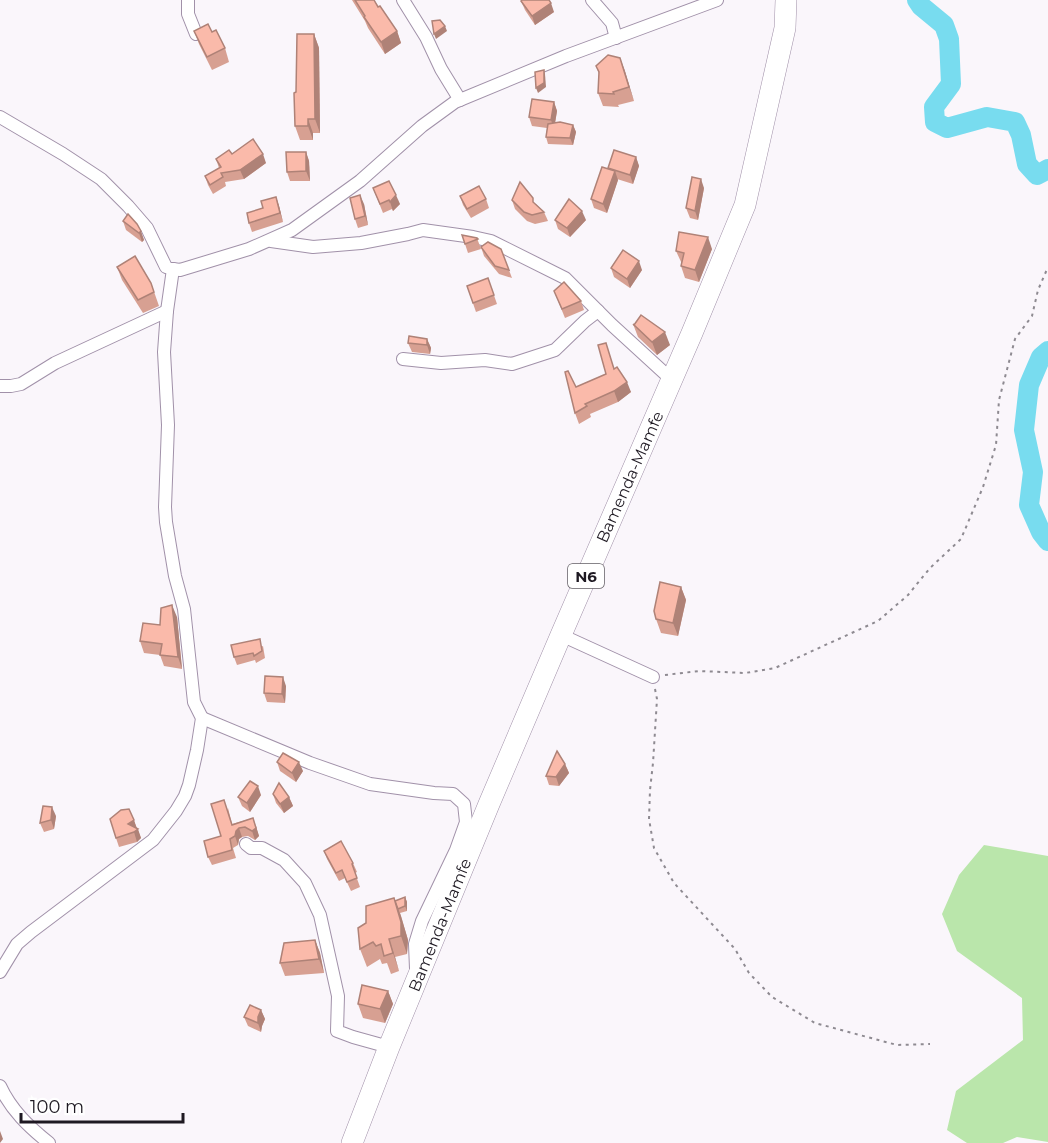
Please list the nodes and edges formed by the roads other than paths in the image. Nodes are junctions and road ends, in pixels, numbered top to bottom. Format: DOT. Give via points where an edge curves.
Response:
graph roads {
  1 [pos="188,0"];
  2 [pos="404,0"];
  3 [pos="592,0"];
  4 [pos="717,0"];
  5 [pos="786,0"];
  6 [pos="196,34"];
  7 [pos="616,38"];
  8 [pos="460,100"];
  9 [pos="0,117"];
  10 [pos="270,241"];
  11 [pos="173,270"];
  12 [pos="167,311"];
  13 [pos="598,311"];
  14 [pos="403,359"];
  15 [pos="672,380"];
  16 [pos="0,386"];
  17 [pos="561,635"];
  18 [pos="653,677"];
  19 [pos="202,718"];
  20 [pos="246,844"];
  21 [pos="0,972"];
  22 [pos="418,976"];
  23 [pos="389,1047"];
  24 [pos="0,1086"];
  25 [pos="49,1143"];
  26 [pos="352,1143"];
  1 -- 6 [label="street" via="188,14"];
  2 -- 8 [label="street"];
  3 -- 7 [label="street" via="612,22"];
  4 -- 7 [label="street"];
  5 -- 15 [label="highway, Bamenda-Mamfe / N6" via="785,28 745,205"];
  7 -- 8 [label="street"];
  8 -- 10 [label="street" via="422,126 360,181 292,230"];
  9 -- 11 [label="street" via="101,180 147,228 166,267"];
  10 -- 11 [label="street"];
  10 -- 13 [label="street" via="313,247 361,243 423,230 473,237 491,241 566,278"];
  11 -- 12 [label="street"];
  12 -- 16 [label="street" via="55,363 21,384"];
  12 -- 19 [label="street" via="166,522 184,609 194,702"];
  13 -- 14 [label="street" via="555,350 512,363"];
  13 -- 15 [label="street"];
  15 -- 17 [label="highway, Bamenda-Mamfe / N6"];
  17 -- 18 [label="street"];
  17 -- 22 [label="highway, Bamenda-Mamfe / N6"];
  19 -- 21 [label="street" via="189,785 176,811 153,840 17,944"];
  19 -- 22 [label="street" via="370,784 453,794 464,804 466,822 415,944"];
  20 -- 23 [label="street" via="284,860 305,884 320,915 338,996 337,1031"];
  22 -- 23 [label="highway, Bamenda-Mamfe / N6"];
  23 -- 26 [label="highway, Bamenda-Mamfe / N6"];
  24 -- 25 [label="street" via="28,1126"];
}
